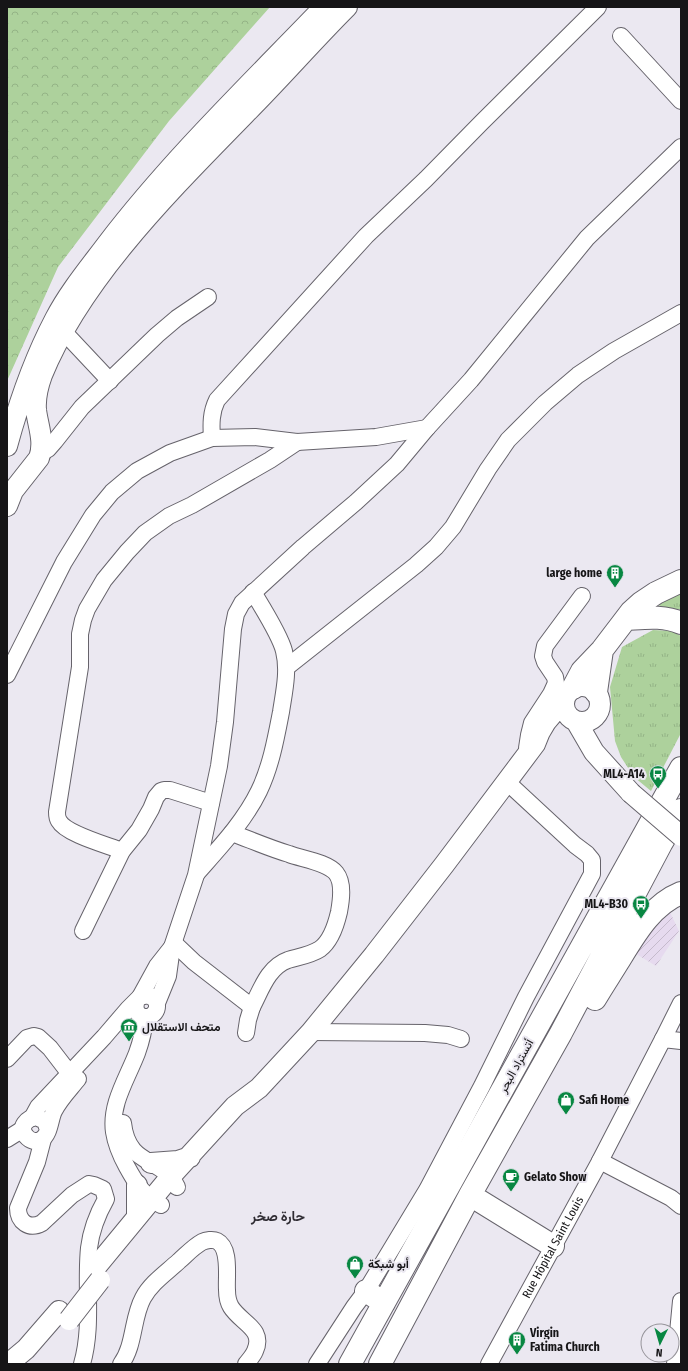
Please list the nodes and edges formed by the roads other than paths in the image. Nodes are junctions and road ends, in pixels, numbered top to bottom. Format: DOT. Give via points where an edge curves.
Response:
graph roads {
  1 [pos="324,7"];
  2 [pos="347,7"];
  3 [pos="598,7"];
  4 [pos="621,36"];
  5 [pos="681,101"];
  6 [pos="681,148"];
  7 [pos="208,297"];
  8 [pos="681,313"];
  9 [pos="63,332"];
  10 [pos="110,381"];
  11 [pos="12,427"];
  12 [pos="39,428"];
  13 [pos="427,428"];
  14 [pos="212,438"];
  15 [pos="297,442"];
  16 [pos="7,446"];
  17 [pos="41,453"];
  18 [pos="7,506"];
  19 [pos="681,581"];
  20 [pos="253,592"];
  21 [pos="582,596"];
  22 [pos="626,619"];
  23 [pos="681,623"];
  24 [pos="602,650"];
  25 [pos="287,667"];
  26 [pos="7,675"];
  27 [pos="596,692"];
  28 [pos="575,710"];
  29 [pos="530,749"];
  30 [pos="681,750"];
  31 [pos="679,771"];
  32 [pos="506,781"];
  33 [pos="211,803"];
  34 [pos="681,810"];
  35 [pos="204,834"];
  36 [pos="681,836"];
  37 [pos="227,838"];
  38 [pos="122,851"];
  39 [pos="196,875"];
  40 [pos="681,893"];
  41 [pos="83,932"];
  42 [pos="173,945"];
  43 [pos="138,998"];
  44 [pos="681,1003"];
  45 [pos="252,1007"];
  46 [pos="149,1013"];
  47 [pos="311,1032"];
  48 [pos="246,1033"];
  49 [pos="461,1039"];
  50 [pos="663,1039"];
  51 [pos="681,1041"];
  52 [pos="7,1059"];
  53 [pos="70,1074"];
  54 [pos="259,1088"];
  55 [pos="520,1108"];
  56 [pos="27,1128"];
  57 [pos="45,1134"];
  58 [pos="7,1139"];
  59 [pos="190,1157"];
  60 [pos="600,1161"];
  61 [pos="151,1163"];
  62 [pos="31,1176"];
  63 [pos="174,1182"];
  64 [pos="137,1186"];
  65 [pos="438,1189"];
  66 [pos="470,1195"];
  67 [pos="156,1202"];
  68 [pos="681,1206"];
  69 [pos="137,1217"];
  70 [pos="553,1246"];
  71 [pos="96,1277"];
  72 [pos="375,1297"];
  73 [pos="681,1301"];
  74 [pos="64,1316"];
  75 [pos="8,1364"];
  76 [pos="27,1364"];
  77 [pos="82,1364"];
  78 [pos="121,1364"];
  79 [pos="246,1364"];
  80 [pos="316,1364"];
  81 [pos="350,1364"];
  82 [pos="380,1364"];
  83 [pos="489,1364"];
  84 [pos="674,1364"];
  1 -- 11 [label="main road" via="161,178 73,289 55,318 32,368"];
  2 -- 9 [label="main road" via="124,245 83,299"];
  3 -- 14 [label="street" via="366,236 217,400 213,409"];
  4 -- 5 [label="street"];
  6 -- 13 [label="street" via="587,238 471,380"];
  7 -- 10 [label="street" via="157,335"];
  8 -- 25 [label="street" via="614,351 578,375 545,403 508,440 453,527 436,548"];
  9 -- 10 [label="street"];
  9 -- 12 [label="main road" via="38,388 36,410"];
  10 -- 17 [label="street" via="82,408 52,445"];
  11 -- 12 [label="main road" via="21,424"];
  11 -- 16 [label="main road"];
  12 -- 17 [label="main road"];
  13 -- 15 [label="street" via="376,437"];
  13 -- 20 [label="street" via="397,464"];
  14 -- 15 [label="street" via="255,437"];
  14 -- 26 [label="street" via="170,453 137,471 112,492 93,515 64,562"];
  15 -- 38 [label="street" via="270,460 169,516 145,533 104,580 87,609 80,634 80,667 57,812 58,820 71,831"];
  17 -- 18 [label="main road" via="13,491"];
  19 -- 22 [label="highway" via="641,603"];
  20 -- 25 [label="street" via="284,650"];
  20 -- 33 [label="street" via="236,614 233,629 225,722"];
  21 -- 29 [label="street" via="545,646 543,656 555,676 556,683 532,723 529,735"];
  22 -- 23 [label="highway" via="666,618"];
  22 -- 24 [label="highway"];
  24 -- 27 [label="highway"];
  24 -- 28 [label="highway" via="582,671"];
  25 -- 37 [label="street" via="271,757 248,811"];
  27 -- 28 [label="main road" via="600,703 599,709"];
  28 -- 29 [label="main road" via="553,715"];
  28 -- 36 [label="main road, bridge" via="594,752 631,793"];
  29 -- 32 [label="main road"];
  30 -- 31 [label="highway" via="673,768"];
  31 -- 65 [label="highway, أتستراد البحر"];
  32 -- 47 [label="main road" via="435,877"];
  32 -- 65 [label="street" via="587,854 592,860 592,874 482,1086"];
  33 -- 35 [label="street"];
  33 -- 38 [label="street" via="170,790 161,791 139,830"];
  34 -- 55 [label="highway, أتستراد البحر"];
  35 -- 37 [label="street" via="212,842"];
  35 -- 39 [label="street"];
  37 -- 39 [label="street"];
  37 -- 45 [label="street" via="330,867 336,873 341,889 339,911 328,941 319,950 275,967"];
  38 -- 41 [label="street"];
  39 -- 42 [label="street"];
  40 -- 55 [label="highway" via="662,904 633,937 561,1057"];
  42 -- 43 [label="street"];
  42 -- 45 [label="street"];
  42 -- 46 [label="street" via="168,976"];
  43 -- 46 [label="street" via="135,1004 137,1013"];
  43 -- 53 [label="street"];
  44 -- 50 [label="street, Rue Hôpital Saint Louis"];
  45 -- 48 [label="street"];
  46 -- 57 [label="street" via="124,1026 64,1096"];
  46 -- 61 [label="street" via="149,1041 126,1101 123,1121 127,1141 137,1154"];
  46 -- 64 [label="street" via="141,1042 116,1103 114,1117 117,1145"];
  47 -- 49 [label="street" via="425,1033"];
  47 -- 54 [label="main road"];
  50 -- 51 [label="street"];
  50 -- 60 [label="street, Rue Hôpital Saint Louis"];
  52 -- 53 [label="street" via="27,1038 34,1036 50,1048"];
  53 -- 56 [label="street" via="38,1107"];
  54 -- 59 [label="main road" via="235,1106"];
  54 -- 63 [label="main road" via="242,1114"];
  55 -- 66 [label="highway, أتستراد البحر"];
  56 -- 57 [label="street" via="34,1141"];
  56 -- 57 [label="street" via="36,1117 45,1121"];
  56 -- 58 [label="street"];
  56 -- 62 [label="street" via="27,1157"];
  57 -- 62 [label="street"];
  59 -- 61 [label="main road" via="178,1161"];
  59 -- 63 [label="main road"];
  60 -- 68 [label="street" via="671,1198"];
  60 -- 70 [label="street, Rue Hôpital Saint Louis"];
  61 -- 63 [label="street" via="164,1171"];
  62 -- 77 [label="street" via="18,1208 20,1218 27,1225 42,1223 72,1195 89,1184 103,1190 105,1194 106,1199 97,1215 89,1249 88,1329"];
  63 -- 67 [label="main road"];
  64 -- 67 [label="street"];
  64 -- 69 [label="main road"];
  65 -- 72 [label="highway, أتستراد البحر"];
  66 -- 70 [label="highway"];
  66 -- 82 [label="highway, أتستراد البحر"];
  67 -- 69 [label="main road"];
  67 -- 71 [label="main road"];
  69 -- 71 [label="main road"];
  70 -- 83 [label="street, Rue Hôpital Saint Louis"];
  71 -- 74 [label="main road"];
  72 -- 80 [label="street" via="354,1307"];
  72 -- 81 [label="highway, أتستراد البحر"];
  73 -- 84 [label="street"];
  74 -- 75 [label="main road"];
  74 -- 76 [label="main road"];
  78 -- 79 [label="street" via="127,1353 142,1299 151,1286 194,1248 210,1240 216,1240 225,1254 228,1265 228,1299 257,1337 255,1352"];
}
